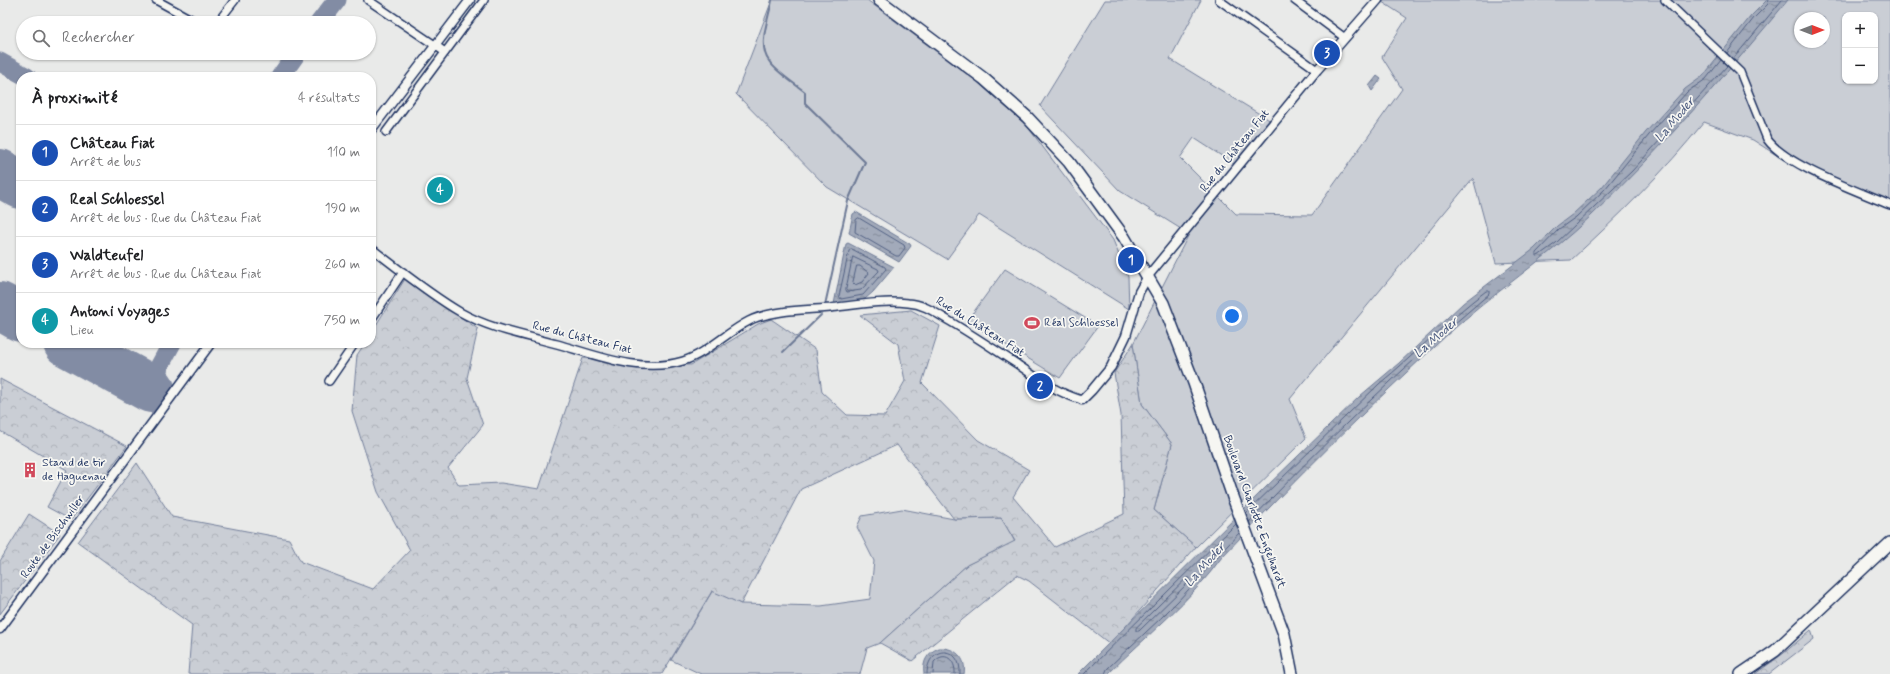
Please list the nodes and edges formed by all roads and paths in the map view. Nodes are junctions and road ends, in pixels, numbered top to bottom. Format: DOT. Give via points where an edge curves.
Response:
graph roads {
  1 [pos="156,0"];
  2 [pos="235,0"];
  3 [pos="368,0"];
  4 [pos="464,0"];
  5 [pos="470,0"];
  6 [pos="484,0"];
  7 [pos="879,0"];
  8 [pos="1219,0"];
  9 [pos="1294,0"];
  10 [pos="1378,0"];
  11 [pos="1665,0"];
  12 [pos="185,16"];
  13 [pos="222,16"];
  14 [pos="445,32"];
  15 [pos="1345,38"];
  16 [pos="436,44"];
  17 [pos="445,52"];
  18 [pos="1317,70"];
  19 [pos="376,123"];
  20 [pos="386,132"];
  21 [pos="1890,205"];
  22 [pos="376,252"];
  23 [pos="403,272"];
  24 [pos="1148,276"];
  25 [pos="376,312"];
  26 [pos="207,348"];
  27 [pos="352,348"];
  28 [pos="329,381"];
  29 [pos="1082,400"];
  30 [pos="1890,543"];
  31 [pos="0,629"];
  32 [pos="1292,674"];
  33 [pos="1741,674"];
  1 -- 12 [label="street"];
  2 -- 13 [label="street"];
  3 -- 16 [label="street"];
  4 -- 14 [label="street"];
  5 -- 14 [label="street"];
  6 -- 17 [label="street"];
  7 -- 24 [label="main road, Boulevard Charlotte Engelhardt" via="983,78 1041,132 1094,194"];
  8 -- 18 [label="street"];
  9 -- 15 [label="street"];
  10 -- 15 [label="street, Rue du Château Fiat"];
  11 -- 21 [label="street" via="1740,72 1772,147 1801,166"];
  14 -- 16 [label="street"];
  15 -- 18 [label="street, Rue du Château Fiat"];
  16 -- 17 [label="street"];
  16 -- 19 [label="street"];
  17 -- 20 [label="street"];
  18 -- 24 [label="street, Rue du Château Fiat"];
  22 -- 23 [label="street, Rue du Château Fiat"];
  23 -- 25 [label="street"];
  23 -- 29 [label="street, Rue du Château Fiat" via="460,312 488,325 604,358 656,366 685,361 751,320 780,313 879,303 919,305 929,308 1050,386"];
  24 -- 29 [label="street, Rue du Château Fiat" via="1139,292 1126,336 1111,367"];
  24 -- 32 [label="main road, Boulevard Charlotte Engelhardt" via="1176,324 1184,346 1185,361 1284,634"];
  26 -- 31 [label="street, Route de Bischwiller"];
  27 -- 28 [label="street"];
  30 -- 33 [label="main road" via="1774,651"];
}
